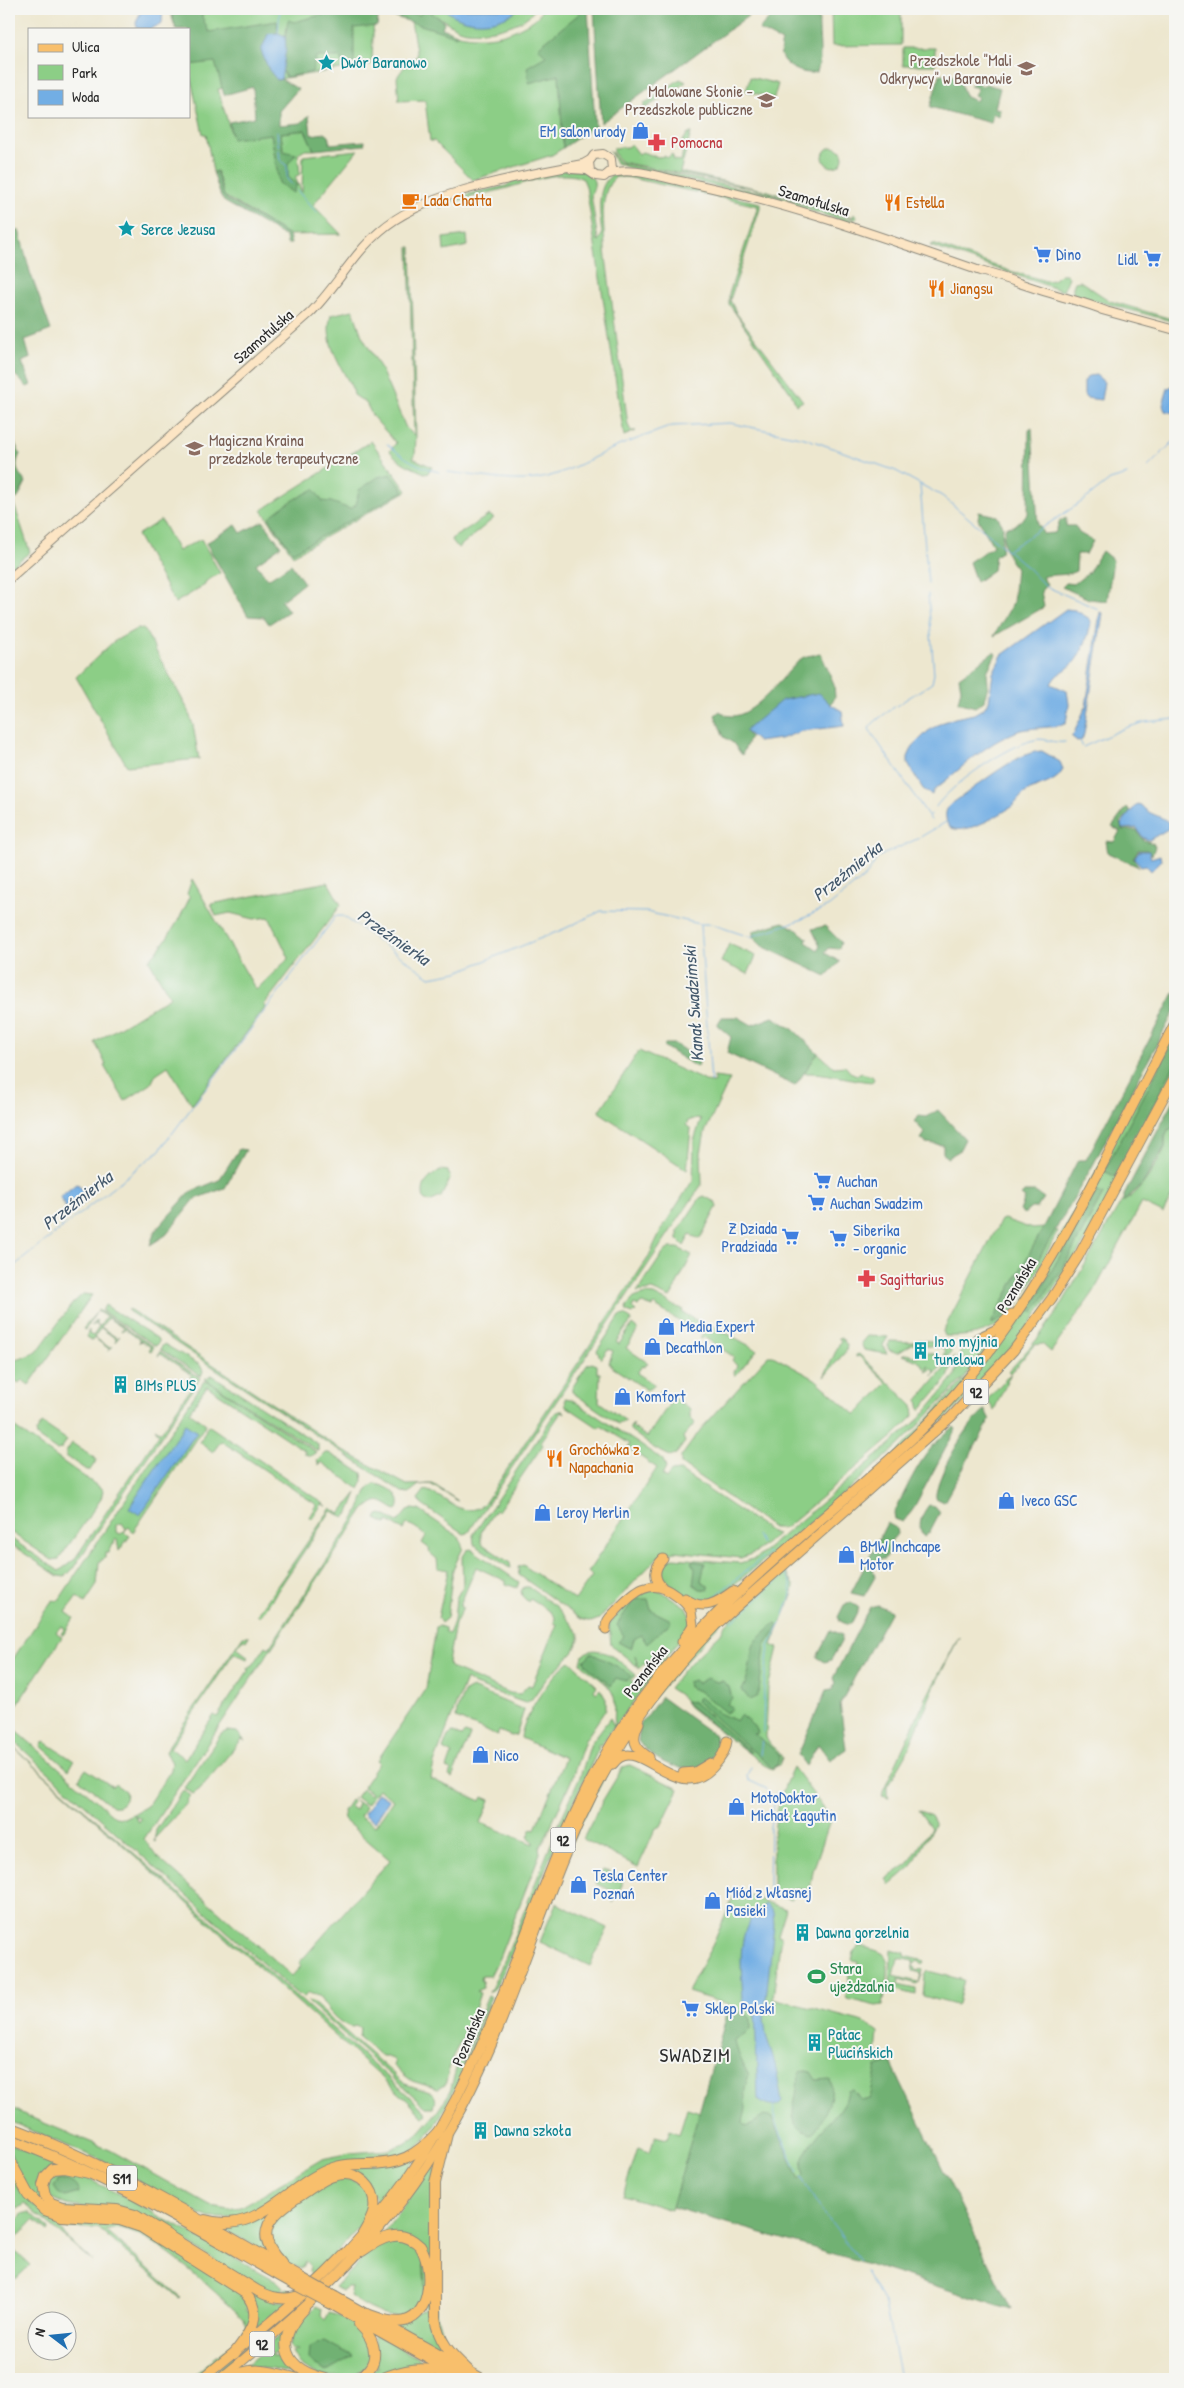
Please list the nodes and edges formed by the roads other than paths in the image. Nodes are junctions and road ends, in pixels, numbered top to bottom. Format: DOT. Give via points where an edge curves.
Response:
graph roads {
  1 [pos="611,159"];
  2 [pos="590,160"];
  3 [pos="560,168"];
  4 [pos="590,171"];
  5 [pos="636,172"];
  6 [pos="609,174"];
  7 [pos="1175,330"];
  8 [pos="9,579"];
  9 [pos="1175,1023"];
  10 [pos="1175,1076"];
  11 [pos="1025,1302"];
  12 [pos="978,1338"];
  13 [pos="663,1559"];
  14 [pos="766,1568"];
  15 [pos="659,1584"];
  16 [pos="630,1589"];
  17 [pos="606,1629"];
  18 [pos="656,1679"];
  19 [pos="646,1707"];
  20 [pos="595,1789"];
  21 [pos="9,2127"];
  22 [pos="442,2134"];
  23 [pos="9,2139"];
  24 [pos="9,2159"];
  25 [pos="90,2173"];
  26 [pos="184,2213"];
  27 [pos="362,2234"];
  28 [pos="362,2251"];
  29 [pos="298,2279"];
  30 [pos="305,2293"];
  31 [pos="331,2300"];
  32 [pos="304,2309"];
  33 [pos="347,2313"];
  34 [pos="367,2314"];
  35 [pos="234,2354"];
  36 [pos="471,2377"];
  37 [pos="202,2379"];
  38 [pos="220,2379"];
  39 [pos="226,2379"];
  40 [pos="298,2379"];
  41 [pos="326,2379"];
  42 [pos="355,2379"];
  43 [pos="381,2379"];
  1 -- 2 [label="street" via="600,154"];
  1 -- 5 [label="street, Szamotulska" via="616,165"];
  1 -- 6 [label="street"];
  2 -- 3 [label="street, Szamotulska"];
  2 -- 4 [label="street"];
  3 -- 4 [label="street, Szamotulska"];
  3 -- 8 [label="street, Szamotulska" via="516,176 433,201 391,222 368,243 309,314"];
  4 -- 6 [label="street" via="599,177"];
  5 -- 6 [label="street, Szamotulska"];
  5 -- 7 [label="street, Szamotulska" via="792,207 1002,280"];
  9 -- 11 [label="main road, Poznańska / 92"];
  10 -- 19 [label="main road, Poznańska / 92" via="1078,1257 1048,1305 1012,1352 951,1417 715,1626 681,1662"];
  11 -- 12 [label="main road" via="997,1329"];
  11 -- 14 [label="main road, Poznańska / 92" via="982,1364 938,1414"];
  13 -- 15 [label="main road" via="656,1570"];
  14 -- 15 [label="main road" via="707,1606 695,1604 671,1586"];
  14 -- 18 [label="main road, Poznańska / 92" via="708,1622"];
  15 -- 16 [label="main road" via="642,1582"];
  15 -- 17 [label="main road" via="635,1592 608,1619"];
  15 -- 18 [label="main road" via="688,1606 693,1621 688,1635 668,1658"];
  18 -- 22 [label="main road, Poznańska / 92" via="611,1744 576,1808 482,2044"];
  19 -- 20 [label="main road, Poznańska / 92"];
  19 -- 20 [label="main road" via="635,1730 635,1743 641,1752 662,1766 680,1773 691,1773 708,1765 727,1741 724,1753 709,1771 691,1779 674,1777 640,1757 625,1754 616,1760"];
  20 -- 22 [label="main road, Poznańska / 92" via="564,1858 484,2062"];
  21 -- 26 [label="highway, S11" via="82,2158"];
  22 -- 26 [label="highway" via="402,2160 342,2165 326,2170 245,2221 217,2224"];
  22 -- 27 [label="main road, Poznańska / 92"];
  22 -- 28 [label="main road, Poznańska / 92" via="404,2200"];
  22 -- 36 [label="highway" via="435,2183 435,2318 443,2343"];
  23 -- 25 [label="highway, S11"];
  24 -- 35 [label="highway" via="28,2194 45,2210 62,2216 120,2220 141,2227 245,2293 253,2305 255,2322"];
  25 -- 29 [label="highway, S11"];
  25 -- 30 [label="highway" via="53,2169 44,2179 44,2196 56,2206 111,2209 135,2215 271,2297 284,2299"];
  26 -- 29 [label="highway, S11"];
  27 -- 29 [label="highway" via="374,2209 373,2195 357,2176 338,2174 325,2179 280,2209 268,2226 267,2242"];
  27 -- 30 [label="main road, Poznańska / 92"];
  28 -- 32 [label="main road, Poznańska / 92"];
  28 -- 34 [label="highway" via="385,2238 401,2235 420,2246 427,2264 425,2299 414,2316 395,2322"];
  29 -- 31 [label="highway, S11, bridge"];
  30 -- 35 [label="main road, Poznańska / 92"];
  31 -- 33 [label="highway, S11"];
  31 -- 34 [label="highway, S11"];
  32 -- 38 [label="main road, Poznańska / 92"];
  32 -- 41 [label="highway" via="287,2335 287,2355 299,2370"];
  33 -- 36 [label="highway, S11"];
  33 -- 42 [label="highway" via="367,2331 374,2349 370,2367"];
  34 -- 36 [label="highway, S11"];
  35 -- 37 [label="main road, Poznańska / 92"];
  36 -- 43 [label="highway" via="422,2368 408,2369"];
  39 -- 40 [label="highway" via="256,2370"];
}
